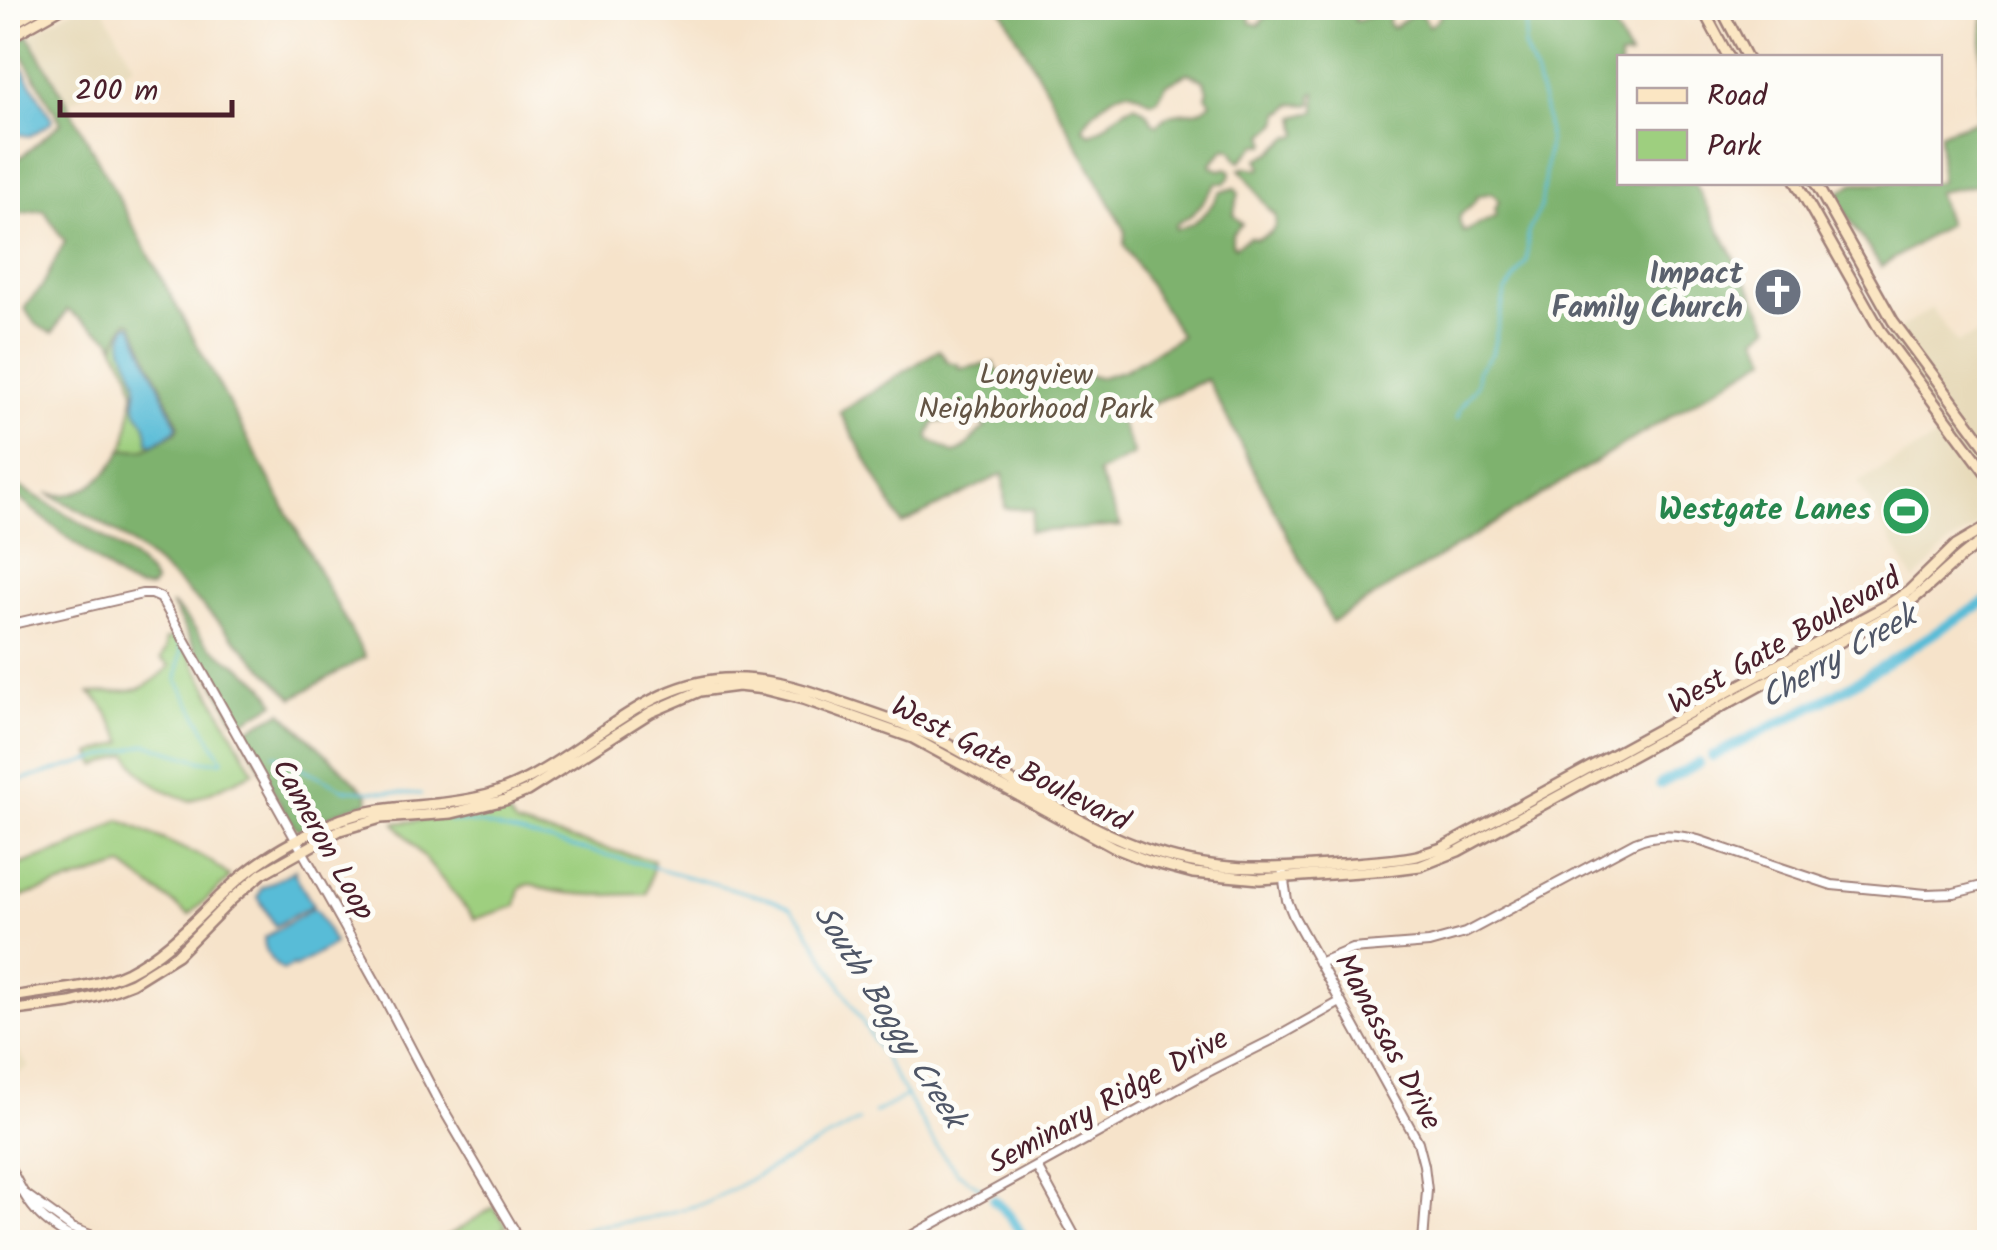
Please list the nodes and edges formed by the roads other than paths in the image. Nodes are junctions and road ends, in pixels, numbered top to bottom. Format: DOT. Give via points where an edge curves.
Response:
graph roads {
  1 [pos="39,8"];
  2 [pos="61,8"];
  3 [pos="1702,8"];
  4 [pos="1721,8"];
  5 [pos="8,26"];
  6 [pos="8,38"];
  7 [pos="1727,55"];
  8 [pos="1745,55"];
  9 [pos="1798,185"];
  10 [pos="1817,185"];
  11 [pos="1968,424"];
  12 [pos="1957,436"];
  13 [pos="1990,452"];
  14 [pos="1990,478"];
  15 [pos="1990,525"];
  16 [pos="1990,536"];
  17 [pos="8,625"];
  18 [pos="299,846"];
  19 [pos="1282,874"];
  20 [pos="1990,884"];
  21 [pos="173,951"];
  22 [pos="1319,963"];
  23 [pos="8,998"];
  24 [pos="1340,1002"];
  25 [pos="8,1011"];
  26 [pos="8,1164"];
  27 [pos="1037,1167"];
  28 [pos="26,1194"];
  29 [pos="96,1241"];
  30 [pos="80,1242"];
  31 [pos="108,1242"];
  32 [pos="226,1242"];
  33 [pos="236,1242"];
  34 [pos="521,1242"];
  35 [pos="900,1242"];
  36 [pos="1078,1242"];
  37 [pos="1422,1242"];
  1 -- 5 [label="main road"];
  2 -- 6 [label="main road"];
  3 -- 7 [label="main road"];
  4 -- 8 [label="main road"];
  9 -- 12 [label="main road" via="1880,330"];
  10 -- 11 [label="main road" via="1894,321"];
  11 -- 12 [label="main road"];
  11 -- 13 [label="main road"];
  12 -- 14 [label="main road"];
  15 -- 19 [label="main road, West Gate Boulevard" via="1956,546 1904,595 1442,848"];
  16 -- 19 [label="main road, West Gate Boulevard" via="1915,600 1458,852 1402,869"];
  17 -- 18 [label="street, Cameron Loop" via="142,594 161,598"];
  18 -- 19 [label="main road, West Gate Boulevard" via="336,822 374,809 500,791 663,695 710,680 750,678 797,687 926,734 1144,849"];
  18 -- 21 [label="main road, West Gate Boulevard"];
  18 -- 21 [label="main road, West Gate Boulevard" via="245,874"];
  18 -- 34 [label="street, Cameron Loop"];
  19 -- 22 [label="street, Manassas Drive" via="1294,917"];
  20 -- 22 [label="street" via="1936,894 1832,885 1698,840 1658,835 1452,938 1352,949"];
  21 -- 23 [label="main road, West Gate Boulevard" via="83,988"];
  21 -- 25 [label="main road, West Gate Boulevard" via="139,979 98,996"];
  22 -- 24 [label="street, Manassas Drive"];
  24 -- 27 [label="street, Seminary Ridge Drive"];
  24 -- 37 [label="street, Manassas Drive" via="1418,1142 1427,1190"];
  26 -- 28 [label="street"];
  27 -- 35 [label="street, Seminary Ridge Drive"];
  27 -- 36 [label="street"];
  28 -- 29 [label="street"];
  28 -- 30 [label="street" via="41,1218"];
  29 -- 31 [label="street"];
  32 -- 33 [label="street"];
}
